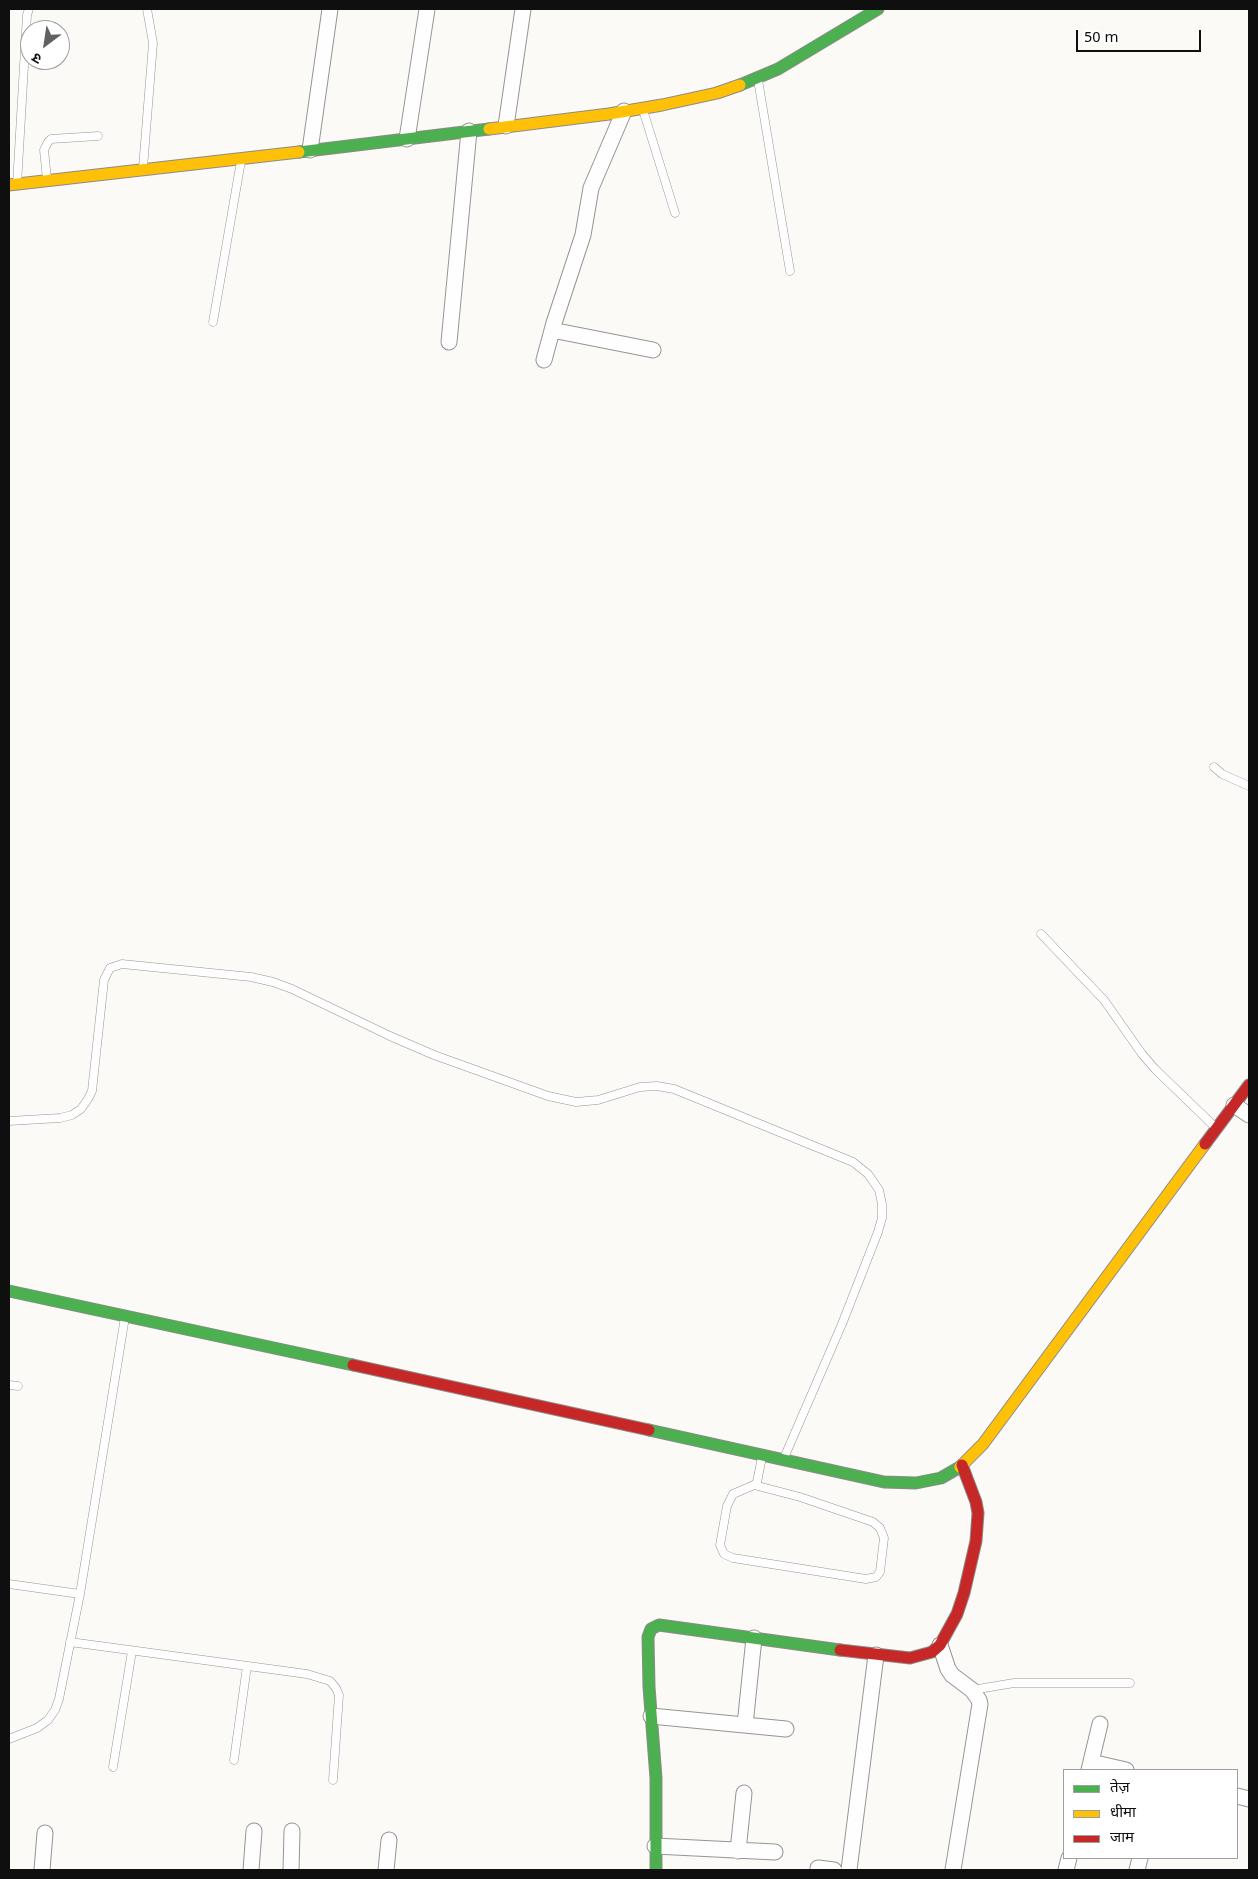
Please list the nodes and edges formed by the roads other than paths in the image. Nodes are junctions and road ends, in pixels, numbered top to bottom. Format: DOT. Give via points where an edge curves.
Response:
graph roads {
  1 [pos="29,9"];
  2 [pos="147,9"];
  3 [pos="330,9"];
  4 [pos="427,9"];
  5 [pos="522,9"];
  6 [pos="878,9"];
  7 [pos="758,78"];
  8 [pos="643,108"];
  9 [pos="624,111"];
  10 [pos="506,126"];
  11 [pos="469,131"];
  12 [pos="98,136"];
  13 [pos="407,139"];
  14 [pos="310,150"];
  15 [pos="241,159"];
  16 [pos="143,171"];
  17 [pos="46,175"];
  18 [pos="14,181"];
  19 [pos="674,213"];
  20 [pos="790,271"];
  21 [pos="213,322"];
  22 [pos="552,330"];
  23 [pos="449,342"];
  24 [pos="654,350"];
  25 [pos="544,360"];
  26 [pos="1214,768"];
  27 [pos="1249,786"];
  28 [pos="1041,934"];
  29 [pos="1249,1085"];
  30 [pos="1234,1105"];
  31 [pos="1249,1115"];
  32 [pos="9,1121"];
  33 [pos="1216,1128"];
  34 [pos="9,1291"];
  35 [pos="126,1315"];
  36 [pos="9,1385"];
  37 [pos="18,1386"];
  38 [pos="762,1456"];
  39 [pos="783,1460"];
  40 [pos="962,1465"];
  41 [pos="754,1485"];
  42 [pos="9,1584"];
  43 [pos="80,1594"];
  44 [pos="754,1638"];
  45 [pos="70,1642"];
  46 [pos="940,1645"];
  47 [pos="132,1651"];
  48 [pos="876,1655"];
  49 [pos="247,1666"];
  50 [pos="1130,1683"];
  51 [pos="972,1690"];
  52 [pos="650,1716"];
  53 [pos="1100,1724"];
  54 [pos="745,1725"];
  55 [pos="786,1729"];
  56 [pos="9,1739"];
  57 [pos="234,1760"];
  58 [pos="1090,1766"];
  59 [pos="113,1767"];
  60 [pos="1117,1769"];
  61 [pos="333,1780"];
  62 [pos="744,1793"];
  63 [pos="254,1831"];
  64 [pos="292,1831"];
  65 [pos="45,1833"];
  66 [pos="390,1840"];
  67 [pos="655,1846"];
  68 [pos="738,1850"];
  69 [pos="775,1852"];
  70 [pos="818,1868"];
  71 [pos="42,1870"];
  72 [pos="252,1870"];
  73 [pos="291,1870"];
  74 [pos="386,1870"];
  75 [pos="656,1870"];
  76 [pos="834,1870"];
  77 [pos="849,1870"];
  78 [pos="953,1870"];
  1 -- 18 [label="lane"];
  2 -- 16 [label="lane" via="153,43"];
  3 -- 14 [label="street"];
  4 -- 13 [label="street"];
  5 -- 10 [label="street"];
  6 -- 7 [label="street"];
  7 -- 8 [label="street" via="718,93"];
  7 -- 20 [label="lane"];
  8 -- 9 [label="street"];
  8 -- 19 [label="lane"];
  9 -- 10 [label="street"];
  9 -- 22 [label="street" via="591,188 583,235"];
  10 -- 11 [label="street"];
  11 -- 13 [label="street"];
  11 -- 23 [label="street"];
  12 -- 17 [label="lane" via="51,138 45,146"];
  13 -- 14 [label="street"];
  14 -- 15 [label="street"];
  15 -- 16 [label="street"];
  15 -- 21 [label="lane"];
  16 -- 17 [label="street"];
  17 -- 18 [label="street"];
  22 -- 24 [label="street"];
  22 -- 25 [label="street"];
  26 -- 27 [label="lane"];
  28 -- 33 [label="lane" via="1104,1000 1155,1069"];
  29 -- 30 [label="street"];
  30 -- 31 [label="street"];
  30 -- 33 [label="street"];
  32 -- 39 [label="lane" via="60,1118 81,1109 92,1091 104,980 110,968 122,964 273,982 434,1055 548,1096 576,1102 598,1100 640,1087 674,1089 853,1162 868,1174 879,1190 882,1218 845,1316"];
  33 -- 40 [label="street" via="983,1444"];
  34 -- 35 [label="street"];
  35 -- 38 [label="street"];
  35 -- 43 [label="lane"];
  36 -- 37 [label="lane"];
  38 -- 39 [label="street"];
  38 -- 41 [label="lane"];
  39 -- 40 [label="street" via="884,1482 916,1483 941,1478"];
  40 -- 46 [label="street" via="976,1502 976,1541 957,1614"];
  41 -- 41 [label="lane" via="730,1499 720,1545 724,1554 866,1579 876,1577 880,1572 884,1538 873,1522"];
  42 -- 43 [label="lane"];
  43 -- 45 [label="lane"];
  44 -- 48 [label="street"];
  44 -- 52 [label="street" via="655,1626 648,1632"];
  44 -- 54 [label="street"];
  45 -- 47 [label="lane"];
  45 -- 56 [label="lane" via="55,1710 37,1728"];
  46 -- 48 [label="street" via="932,1652 910,1658"];
  46 -- 51 [label="street" via="948,1669"];
  47 -- 49 [label="lane"];
  47 -- 59 [label="lane"];
  48 -- 77 [label="street"];
  49 -- 57 [label="lane"];
  49 -- 61 [label="lane" via="321,1677 336,1688 339,1706"];
  50 -- 51 [label="lane" via="1014,1683"];
  51 -- 78 [label="street" via="980,1704"];
  52 -- 54 [label="street"];
  52 -- 67 [label="street" via="656,1778"];
  53 -- 58 [label="street"];
  54 -- 55 [label="street"];
  58 -- 60 [label="street"];
  62 -- 68 [label="street"];
  63 -- 72 [label="street"];
  64 -- 73 [label="street"];
  65 -- 71 [label="street"];
  66 -- 74 [label="street"];
  67 -- 68 [label="street"];
  67 -- 75 [label="street"];
  68 -- 69 [label="street"];
  70 -- 76 [label="street"];
}
